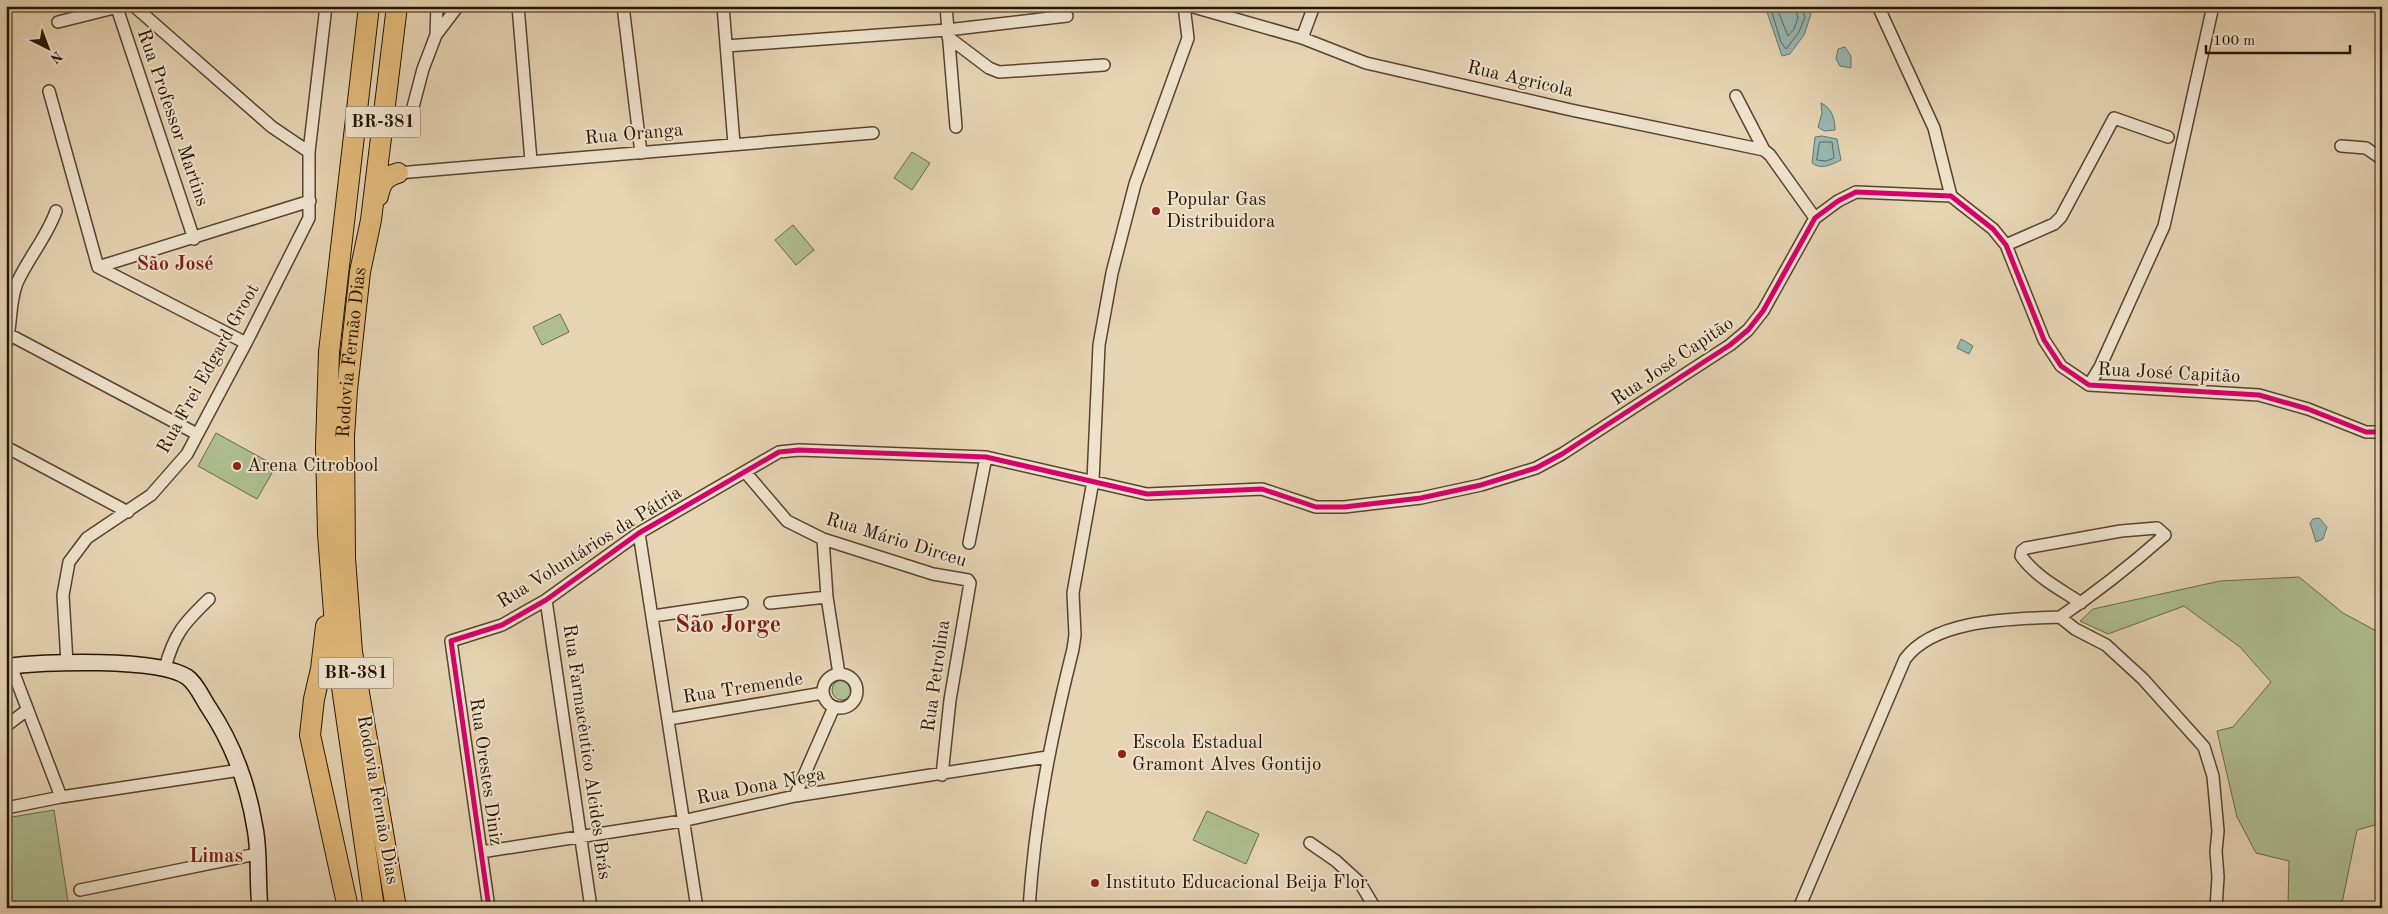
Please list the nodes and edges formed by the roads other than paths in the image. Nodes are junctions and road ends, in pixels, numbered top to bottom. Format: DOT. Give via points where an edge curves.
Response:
graph roads {
  1 [pos="134,6"];
  2 [pos="326,6"];
  3 [pos="369,6"];
  4 [pos="397,6"];
  5 [pos="437,6"];
  6 [pos="458,6"];
  7 [pos="518,6"];
  8 [pos="623,6"];
  9 [pos="723,6"];
  10 [pos="946,6"];
  11 [pos="1184,6"];
  12 [pos="1190,6"];
  13 [pos="1314,6"];
  14 [pos="1878,6"];
  15 [pos="2212,6"];
  16 [pos="119,7"];
  17 [pos="1068,16"];
  18 [pos="58,22"];
  19 [pos="436,34"];
  20 [pos="948,34"];
  21 [pos="1302,38"];
  22 [pos="726,46"];
  23 [pos="1104,65"];
  24 [pos="49,91"];
  25 [pos="1736,96"];
  26 [pos="408,126"];
  27 [pos="956,127"];
  28 [pos="873,133"];
  29 [pos="2168,137"];
  30 [pos="734,144"];
  31 [pos="2341,146"];
  32 [pos="1764,150"];
  33 [pos="309,152"];
  34 [pos="642,153"];
  35 [pos="2382,159"];
  36 [pos="531,161"];
  37 [pos="398,173"];
  38 [pos="1951,196"];
  39 [pos="310,201"];
  40 [pos="56,211"];
  41 [pos="1815,218"];
  42 [pos="371,220"];
  43 [pos="194,239"];
  44 [pos="2006,245"];
  45 [pos="98,267"];
  46 [pos="8,340"];
  47 [pos="246,343"];
  48 [pos="2089,385"];
  49 [pos="2382,432"];
  50 [pos="197,434"];
  51 [pos="6,447"];
  52 [pos="986,456"];
  53 [pos="746,473"];
  54 [pos="1093,481"];
  55 [pos="128,512"];
  56 [pos="639,533"];
  57 [pos="328,534"];
  58 [pos="823,539"];
  59 [pos="969,543"];
  60 [pos="970,583"];
  61 [pos="827,597"];
  62 [pos="209,599"];
  63 [pos="546,600"];
  64 [pos="742,603"];
  65 [pos="770,603"];
  66 [pos="2081,603"];
  67 [pos="653,616"];
  68 [pos="2060,617"];
  69 [pos="451,641"];
  70 [pos="67,663"];
  71 [pos="8,666"];
  72 [pos="165,668"];
  73 [pos="839,674"];
  74 [pos="823,693"];
  75 [pos="834,707"];
  76 [pos="27,710"];
  77 [pos="669,719"];
  78 [pos="6,726"];
  79 [pos="1047,757"];
  80 [pos="240,770"];
  81 [pos="942,775"];
  82 [pos="60,796"];
  83 [pos="795,796"];
  84 [pos="6,808"];
  85 [pos="682,821"];
  86 [pos="581,836"];
  87 [pos="1310,843"];
  88 [pos="481,852"];
  89 [pos="257,854"];
  90 [pos="80,890"];
  91 [pos="396,905"];
  92 [pos="260,908"];
  93 [pos="348,908"];
  94 [pos="374,908"];
  95 [pos="488,908"];
  96 [pos="591,908"];
  97 [pos="697,908"];
  98 [pos="1029,908"];
  99 [pos="1375,908"];
  100 [pos="1799,908"];
  101 [pos="2216,908"];
  1 -- 33 [label="street" via="272,127"];
  2 -- 33 [label="street, Rua Frei Edgard Groot"];
  3 -- 57 [label="highway, Rodovia Fernão Dias / BR-381" via="330,352 326,446"];
  4 -- 42 [label="highway, Rodovia Fernão Dias / BR-381"];
  5 -- 19 [label="street"];
  6 -- 19 [label="street"];
  7 -- 36 [label="street"];
  8 -- 34 [label="street"];
  9 -- 22 [label="street"];
  10 -- 20 [label="street"];
  11 -- 54 [label="street" via="1188,38 1135,184 1112,273 1097,372"];
  12 -- 21 [label="street, Rua Agricola"];
  13 -- 21 [label="street"];
  14 -- 38 [label="street" via="1934,128"];
  15 -- 48 [label="street" via="2164,226"];
  16 -- 18 [label="street"];
  16 -- 43 [label="street, Rua Professor Martins"];
  17 -- 20 [label="street"];
  19 -- 26 [label="street" via="423,68"];
  20 -- 22 [label="street"];
  20 -- 23 [label="street" via="989,68 999,72"];
  20 -- 27 [label="street"];
  21 -- 32 [label="street, Rua Agricola" via="1366,63"];
  22 -- 30 [label="street"];
  24 -- 45 [label="street"];
  25 -- 32 [label="street"];
  28 -- 30 [label="street, Rua Oranga"];
  29 -- 44 [label="street" via="2114,118 2061,217 2054,224"];
  30 -- 34 [label="street, Rua Oranga"];
  31 -- 35 [label="street" via="2366,148"];
  32 -- 41 [label="street"];
  33 -- 39 [label="street, Rua Frei Edgard Groot"];
  34 -- 36 [label="street, Rua Oranga"];
  36 -- 37 [label="street, Rua Oranga"];
  37 -- 42 [label="highway" via="381,183"];
  38 -- 41 [label="street, Rua José Capitão" via="1856,192"];
  38 -- 44 [label="street, Rua José Capitão" via="1993,229"];
  39 -- 43 [label="street"];
  39 -- 47 [label="street, Rua Frei Edgard Groot" via="309,218"];
  40 -- 46 [label="street" via="17,284"];
  41 -- 54 [label="street, Rua José Capitão" via="1763,310 1748,330 1730,345 1536,468 1482,485 1421,498 1344,507 1316,507 1262,489 1147,494"];
  42 -- 91 [label="highway, Rodovia Fernão Dias / BR-381" via="360,272 347,390 345,558 352,652"];
  43 -- 45 [label="street"];
  44 -- 48 [label="street, Rua José Capitão" via="2044,340 2060,366"];
  45 -- 47 [label="street"];
  46 -- 50 [label="street"];
  47 -- 50 [label="street, Rua Frei Edgard Groot"];
  48 -- 49 [label="street, Rua José Capitão" via="2259,395 2366,432"];
  50 -- 55 [label="street, Rua Frei Edgard Groot" via="186,454 151,496"];
  51 -- 55 [label="street"];
  52 -- 53 [label="street, Rua Voluntários da Pátria" via="799,450 779,452"];
  52 -- 54 [label="street, Rua Voluntários da Pátria"];
  52 -- 59 [label="street"];
  53 -- 56 [label="street, Rua Voluntários da Pátria"];
  53 -- 58 [label="street, Rua Mário Dirceu" via="787,521"];
  54 -- 79 [label="street" via="1073,593 1073,649"];
  55 -- 70 [label="street, Rua Frei Edgard Groot" via="87,538 69,562 63,595"];
  56 -- 63 [label="street, Rua Voluntários da Pátria"];
  56 -- 67 [label="street"];
  57 -- 93 [label="highway" via="323,554 326,630 310,735"];
  57 -- 94 [label="highway, Rodovia Fernão Dias / BR-381" via="337,653"];
  58 -- 60 [label="street, Rua Mário Dirceu"];
  58 -- 61 [label="street"];
  60 -- 81 [label="street, Rua Petrolina" via="950,700"];
  61 -- 65 [label="street"];
  61 -- 73 [label="street"];
  62 -- 72 [label="street" via="187,619 175,638"];
  63 -- 69 [label="street, Rua Voluntários da Pátria" via="502,625"];
  63 -- 86 [label="street, Rua Farmacêutico Alcides Brás"];
  64 -- 67 [label="street"];
  66 -- 66 [label="street" via="2027,565 2021,556 2022,551 2121,531 2162,530 2165,535 2116,578"];
  66 -- 68 [label="street"];
  67 -- 77 [label="street"];
  68 -- 100 [label="street" via="1998,620 1957,628 1912,650 1905,659"];
  68 -- 101 [label="street" via="2106,645 2143,679 2204,747 2213,776 2218,832"];
  69 -- 88 [label="street, Rua Orestes Diniz"];
  70 -- 71 [label="street"];
  70 -- 72 [label="street"];
  71 -- 76 [label="street"];
  72 -- 80 [label="street" via="188,678 225,733"];
  73 -- 74 [label="street" via="825,682"];
  73 -- 75 [label="street" via="849,677 856,685 856,691 850,704"];
  74 -- 75 [label="street"];
  74 -- 77 [label="street, Rua Tremende"];
  75 -- 83 [label="street"];
  76 -- 78 [label="street"];
  76 -- 82 [label="street"];
  77 -- 85 [label="street"];
  79 -- 81 [label="street, Rua Dona Nega"];
  79 -- 98 [label="street" via="1033,851"];
  80 -- 82 [label="street"];
  80 -- 89 [label="street" via="255,828"];
  81 -- 83 [label="street, Rua Dona Nega"];
  82 -- 84 [label="street"];
  83 -- 85 [label="street, Rua Dona Nega"];
  85 -- 86 [label="street, Rua Dona Nega"];
  85 -- 97 [label="street"];
  86 -- 88 [label="street, Rua Dona Nega"];
  86 -- 96 [label="street, Rua Farmacêutico Alcides Brás"];
  87 -- 99 [label="street" via="1360,883"];
  88 -- 95 [label="street, Rua Orestes Diniz"];
  89 -- 90 [label="street"];
  89 -- 92 [label="street"];
}
